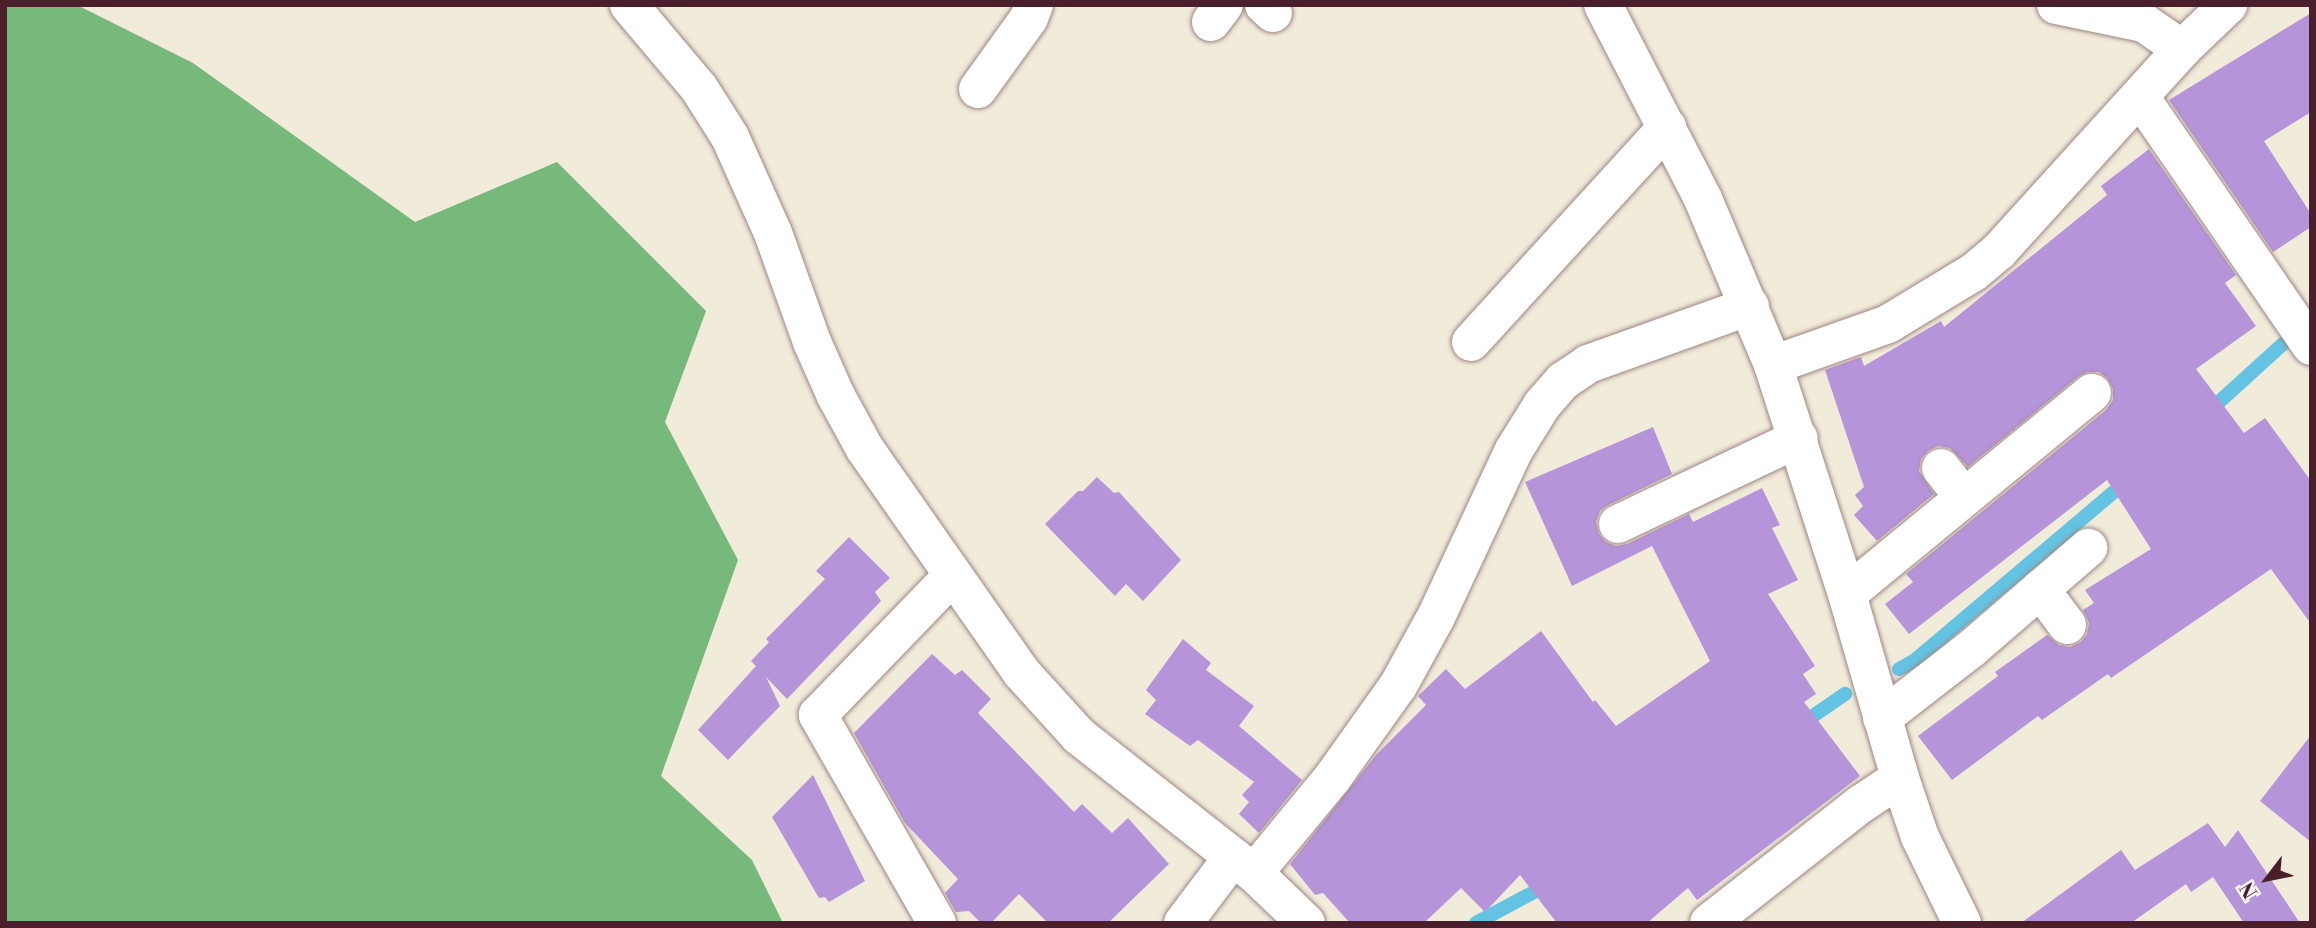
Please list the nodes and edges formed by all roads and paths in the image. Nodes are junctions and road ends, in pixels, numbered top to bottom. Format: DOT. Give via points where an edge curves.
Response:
graph roads {
  1 [pos="629,5"];
  2 [pos="1034,5"];
  3 [pos="1603,5"];
  4 [pos="2056,5"];
  5 [pos="2228,5"];
  6 [pos="2182,49"];
  7 [pos="978,89"];
  8 [pos="2140,97"];
  9 [pos="1667,127"];
  10 [pos="1750,306"];
  11 [pos="1471,342"];
  12 [pos="2311,346"];
  13 [pos="1773,365"];
  14 [pos="2092,393"];
  15 [pos="1799,438"];
  16 [pos="1618,524"];
  17 [pos="2088,548"];
  18 [pos="952,576"];
  19 [pos="2040,589"];
  20 [pos="1847,594"];
  21 [pos="2067,625"];
  22 [pos="1882,718"];
  23 [pos="1899,778"];
  24 [pos="1244,865"];
  25 [pos="937,923"];
  26 [pos="1183,923"];
  27 [pos="1306,923"];
  28 [pos="1709,923"];
  29 [pos="1962,923"];
  1 -- 18 [label="street" via="699,88 730,137 836,396 865,449"];
  2 -- 7 [label="street" via="1030,18"];
  3 -- 9 [label="street"];
  4 -- 6 [label="street" via="2144,23"];
  5 -- 6 [label="street"];
  6 -- 8 [label="street"];
  8 -- 12 [label="street"];
  8 -- 13 [label="street" via="1999,251 1974,272 1888,324"];
  9 -- 10 [label="street"];
  9 -- 11 [label="street"];
  10 -- 13 [label="street"];
  10 -- 24 [label="street" via="1588,364 1563,381 1514,450 1404,676 1333,777"];
  13 -- 15 [label="street"];
  14 -- 20 [label="street" via="1952,483"];
  15 -- 16 [label="street"];
  15 -- 20 [label="street"];
  17 -- 19 [label="street"];
  18 -- 24 [label="street" via="1021,672 1079,736"];
  18 -- 25 [label="street" via="818,715"];
  19 -- 21 [label="street"];
  19 -- 22 [label="street"];
  20 -- 22 [label="street"];
  22 -- 23 [label="street"];
  23 -- 28 [label="street"];
  23 -- 29 [label="street" via="1930,860"];
  24 -- 26 [label="street"];
  24 -- 27 [label="street"];
}
